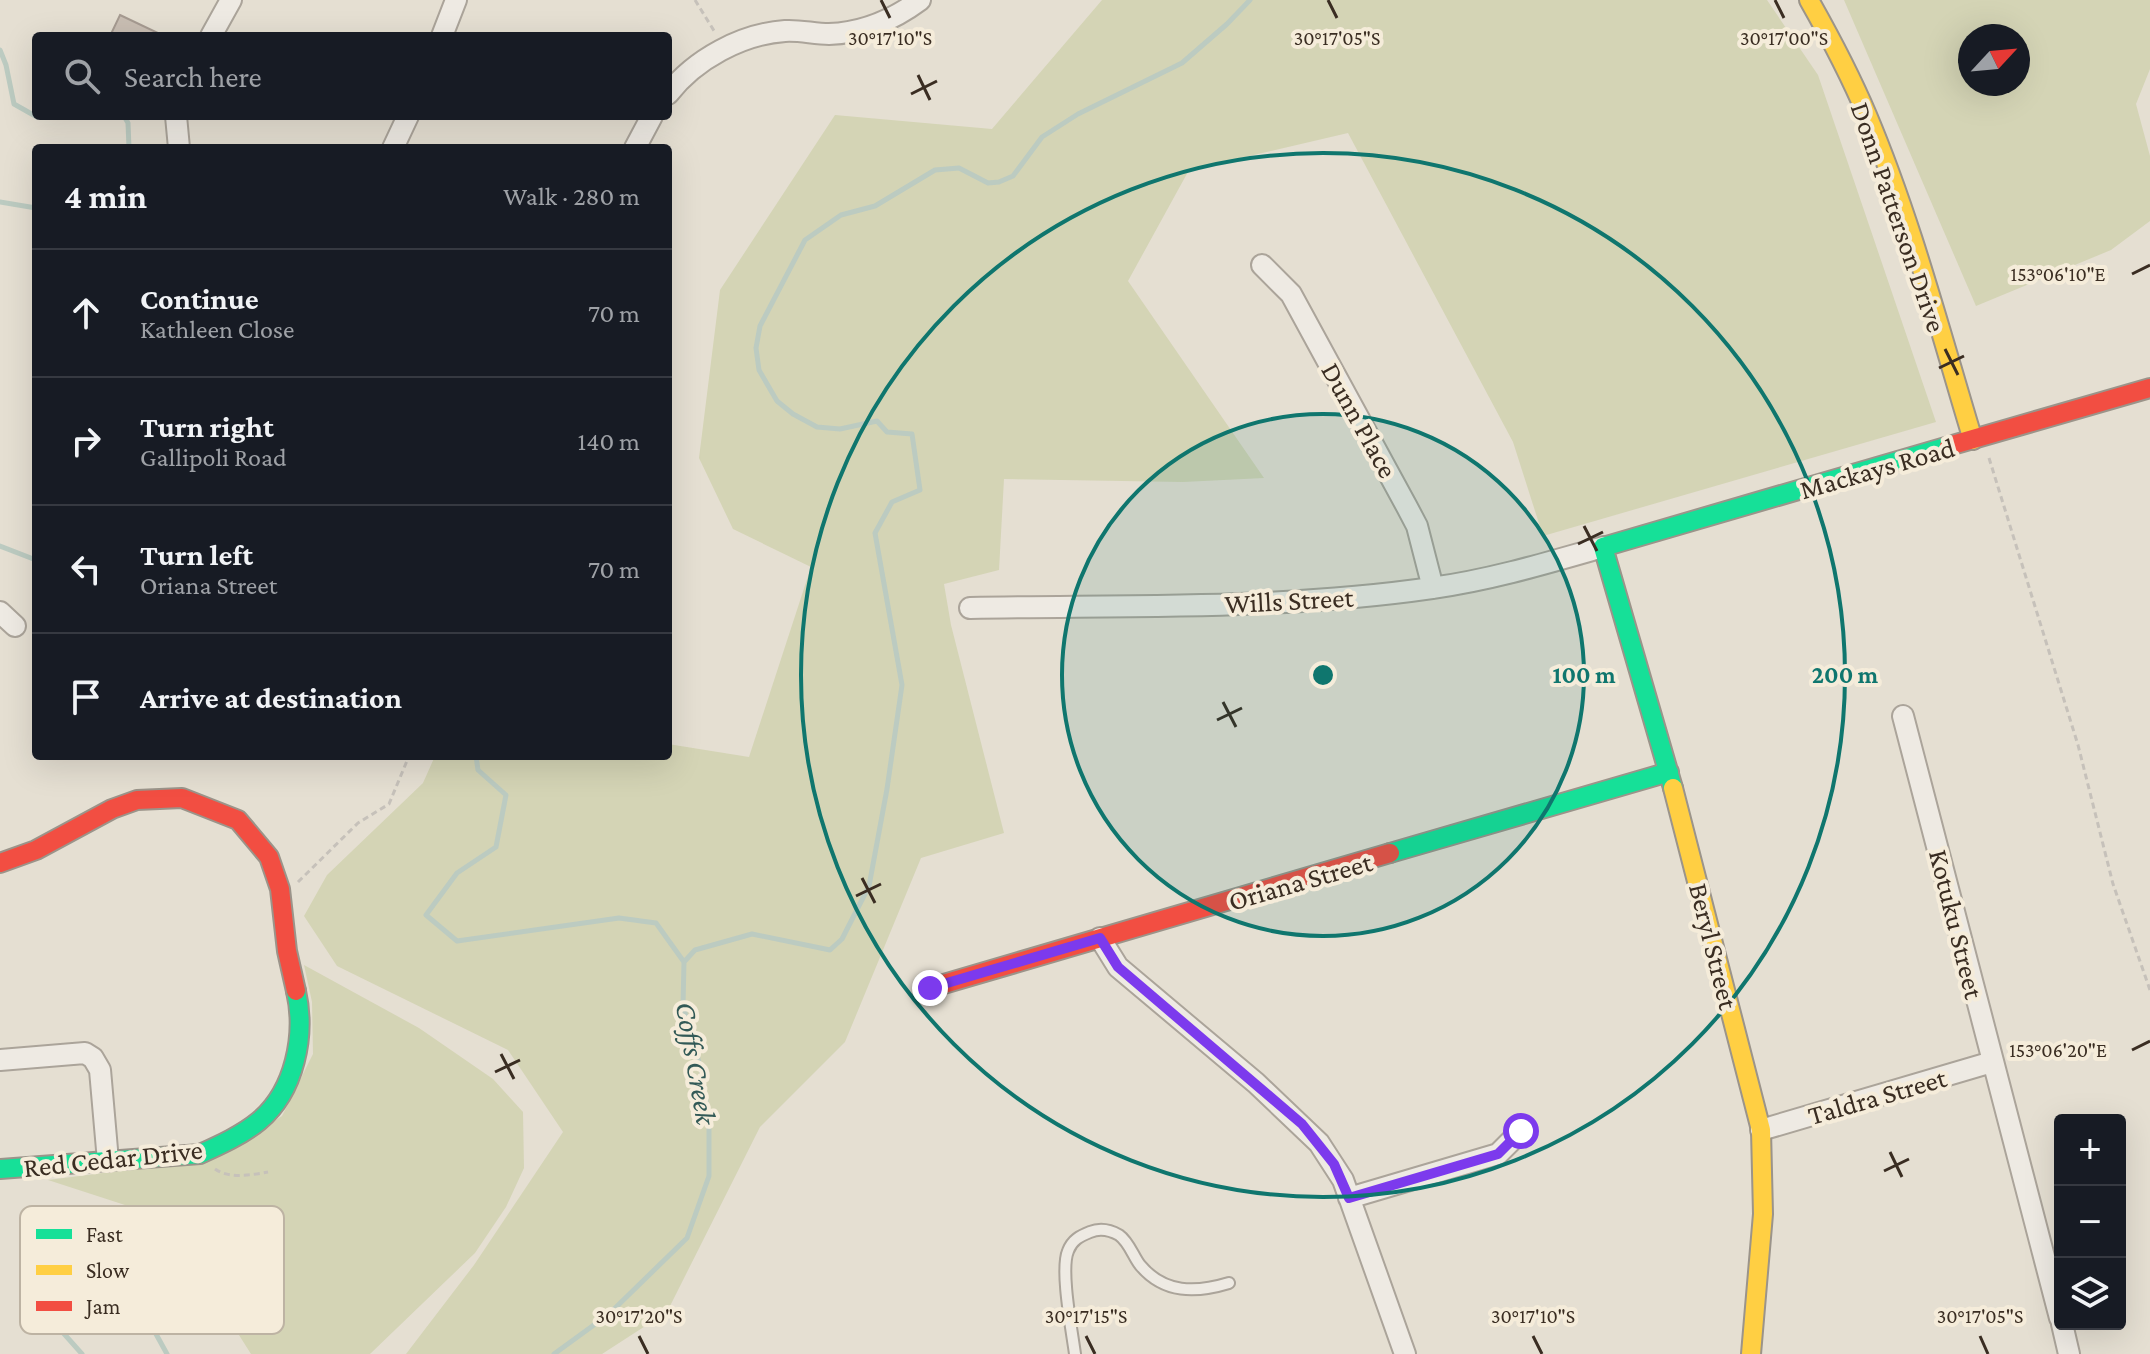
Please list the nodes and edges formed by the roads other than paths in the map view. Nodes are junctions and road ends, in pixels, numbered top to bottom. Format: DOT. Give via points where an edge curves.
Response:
graph roads {
  1 [pos="231,0"];
  2 [pos="456,0"];
  3 [pos="920,0"];
  4 [pos="1809,0"];
  5 [pos="213,32"];
  6 [pos="444,32"];
  7 [pos="672,90"];
  8 [pos="176,120"];
  9 [pos="406,120"];
  10 [pos="650,120"];
  11 [pos="179,144"];
  12 [pos="395,144"];
  13 [pos="637,144"];
  14 [pos="1262,265"];
  15 [pos="2150,388"];
  16 [pos="1978,439"];
  17 [pos="1603,547"];
  18 [pos="1433,588"];
  19 [pos="970,608"];
  20 [pos="1903,716"];
  21 [pos="1669,772"];
  22 [pos="0,863"];
  23 [pos="1100,938"];
  24 [pos="930,988"];
  25 [pos="0,1060"];
  26 [pos="1992,1062"];
  27 [pos="1761,1130"];
  28 [pos="1521,1131"];
  29 [pos="108,1161"];
  30 [pos="0,1169"];
  31 [pos="1349,1198"];
  32 [pos="1229,1283"];
  33 [pos="2054,1295"];
  34 [pos="2063,1330"];
  35 [pos="1075,1354"];
  36 [pos="1405,1354"];
  37 [pos="1751,1354"];
  38 [pos="2069,1354"];
  1 -- 5 [label="street"];
  2 -- 6 [label="street"];
  3 -- 7 [label="street" via="875,26 829,34 766,34 725,49"];
  4 -- 16 [label="street, Donn Patterson Drive" via="1861,103 1902,206"];
  8 -- 11 [label="street"];
  9 -- 12 [label="street"];
  10 -- 13 [label="street"];
  14 -- 18 [label="street, Dunn Place" via="1291,294 1407,507"];
  15 -- 16 [label="street, Mackays Road"];
  16 -- 17 [label="street, Mackays Road"];
  17 -- 18 [label="street, Wills Street"];
  17 -- 21 [label="street, Beryl Street"];
  18 -- 19 [label="street, Wills Street" via="1306,601"];
  20 -- 26 [label="street, Kotuku Street"];
  21 -- 23 [label="street, Oriana Street"];
  21 -- 27 [label="street, Beryl Street"];
  22 -- 29 [label="street, Red Cedar Drive" via="137,800 182,798 238,820 269,857 280,889 299,1003 300,1042 289,1082 261,1120 207,1151"];
  23 -- 24 [label="street, Oriana Street"];
  23 -- 31 [label="street" via="1118,967 1302,1124 1334,1164"];
  25 -- 29 [label="street" via="72,1053 93,1058 100,1070"];
  26 -- 27 [label="street, Taldra Street"];
  26 -- 33 [label="street, Kotuku Street"];
  27 -- 37 [label="street, Beryl Street" via="1764,1210"];
  28 -- 31 [label="street" via="1498,1154"];
  29 -- 30 [label="street, Red Cedar Drive"];
  31 -- 36 [label="street"];
  32 -- 35 [label="lane" via="1195,1291 1175,1289 1150,1275 1116,1233 1096,1230 1083,1235 1072,1242 1065,1268"];
  34 -- 38 [label="street"];
}
